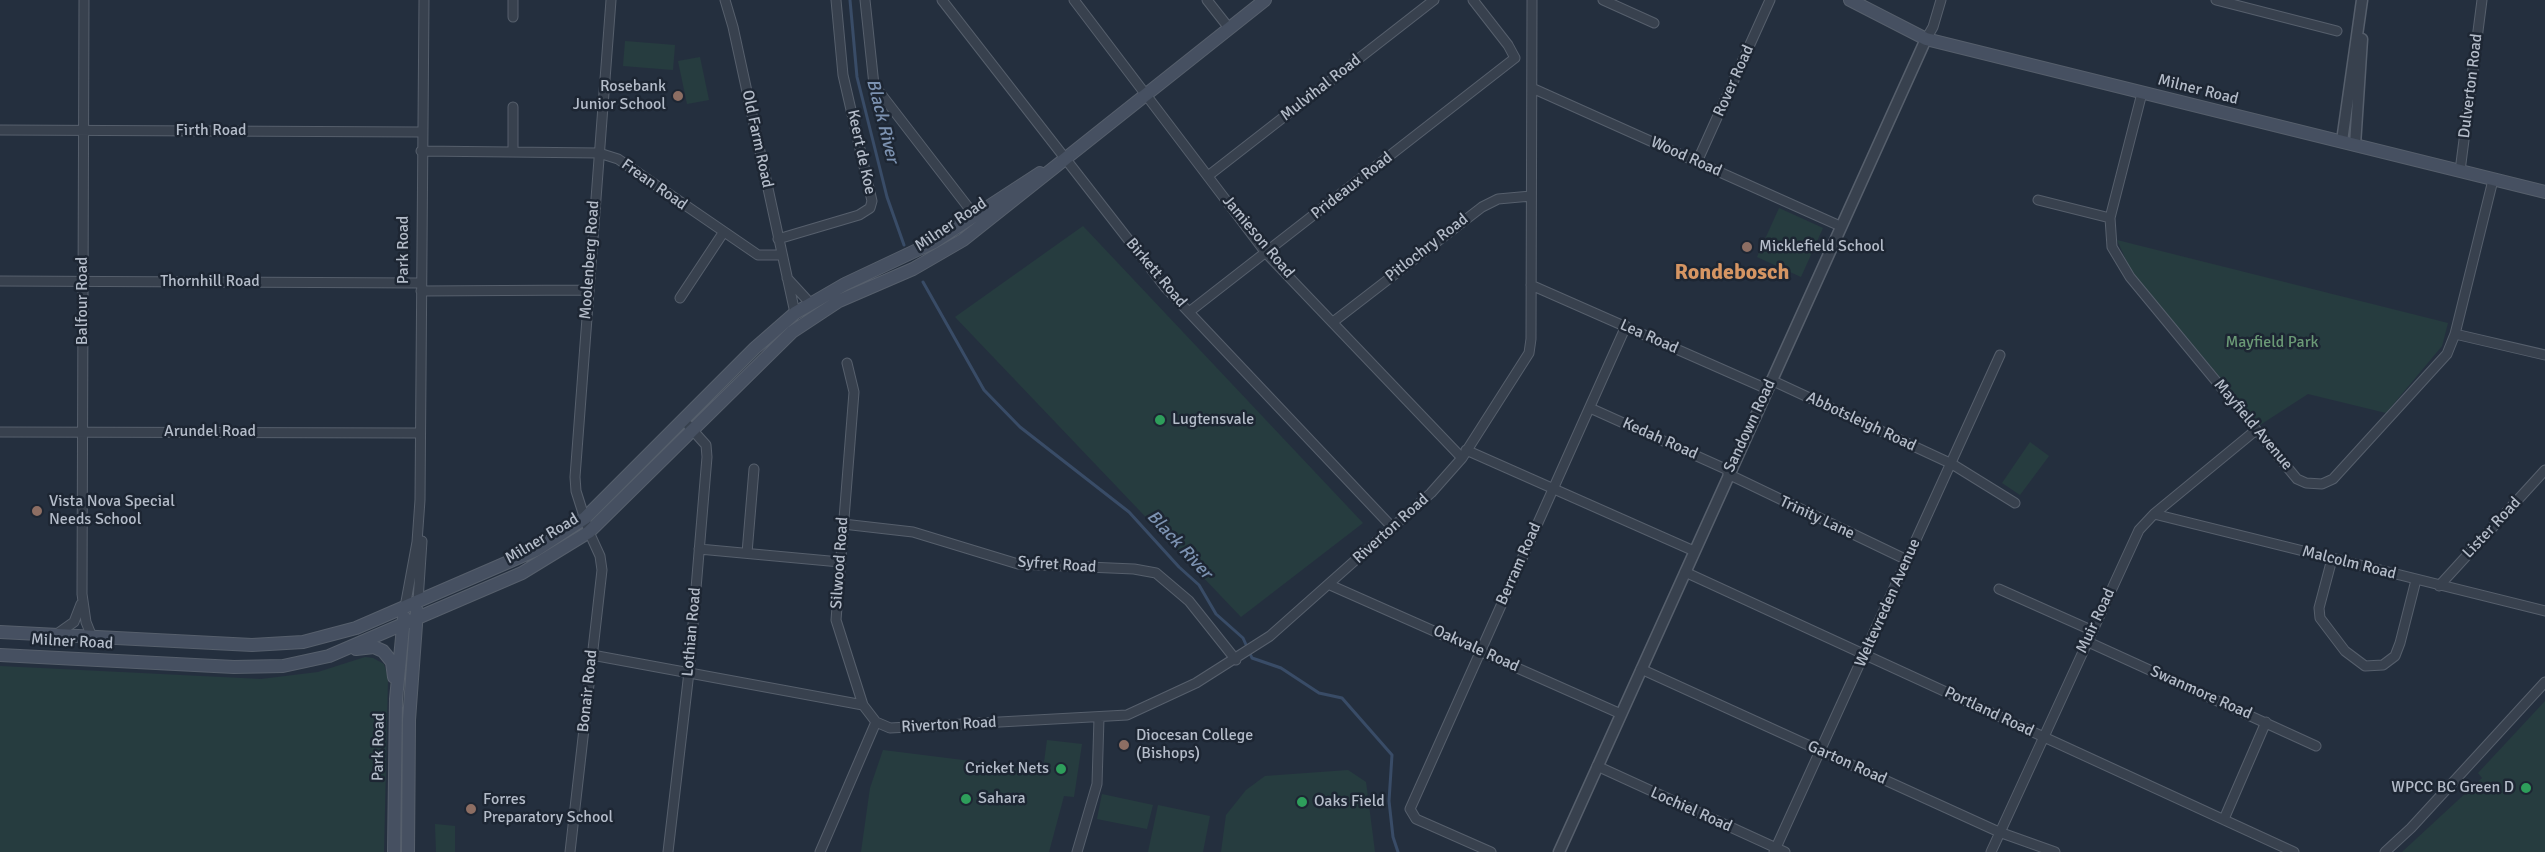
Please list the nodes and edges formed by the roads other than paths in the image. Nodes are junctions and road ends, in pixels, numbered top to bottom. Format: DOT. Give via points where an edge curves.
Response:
graph roads {
  1 [pos="84,0"];
  2 [pos="424,0"];
  3 [pos="513,0"];
  4 [pos="611,0"];
  5 [pos="725,0"];
  6 [pos="836,0"];
  7 [pos="865,0"];
  8 [pos="942,0"];
  9 [pos="1074,0"];
  10 [pos="1207,0"];
  11 [pos="1265,0"];
  12 [pos="1434,0"];
  13 [pos="1473,0"];
  14 [pos="1532,0"];
  15 [pos="1603,0"];
  16 [pos="1770,0"];
  17 [pos="1850,0"];
  18 [pos="1941,0"];
  19 [pos="2216,0"];
  20 [pos="2362,0"];
  21 [pos="2482,0"];
  22 [pos="513,17"];
  23 [pos="1654,23"];
  24 [pos="2359,27"];
  25 [pos="1229,28"];
  26 [pos="2337,31"];
  27 [pos="1926,39"];
  28 [pos="1515,58"];
  29 [pos="1531,59"];
  30 [pos="1532,88"];
  31 [pos="2142,93"];
  32 [pos="1146,95"];
  33 [pos="513,107"];
  34 [pos="0,130"];
  35 [pos="83,130"];
  36 [pos="421,132"];
  37 [pos="2343,141"];
  38 [pos="2355,145"];
  39 [pos="421,151"];
  40 [pos="513,152"];
  41 [pos="599,153"];
  42 [pos="1062,160"];
  43 [pos="1697,162"];
  44 [pos="2460,171"];
  45 [pos="1208,176"];
  46 [pos="2493,180"];
  47 [pos="2545,192"];
  48 [pos="1531,196"];
  49 [pos="2038,200"];
  50 [pos="975,216"];
  51 [pos="2110,218"];
  52 [pos="1840,226"];
  53 [pos="723,233"];
  54 [pos="778,239"];
  55 [pos="1266,253"];
  56 [pos="782,255"];
  57 [pos="788,278"];
  58 [pos="0,281"];
  59 [pos="83,282"];
  60 [pos="1531,285"];
  61 [pos="421,287"];
  62 [pos="588,290"];
  63 [pos="680,298"];
  64 [pos="810,303"];
  65 [pos="1189,312"];
  66 [pos="795,313"];
  67 [pos="1333,322"];
  68 [pos="1626,326"];
  69 [pos="2455,334"];
  70 [pos="2000,355"];
  71 [pos="2545,355"];
  72 [pos="847,363"];
  73 [pos="1769,385"];
  74 [pos="1590,408"];
  75 [pos="684,421"];
  76 [pos="693,430"];
  77 [pos="2256,430"];
  78 [pos="0,432"];
  79 [pos="82,432"];
  80 [pos="420,433"];
  81 [pos="1464,454"];
  82 [pos="1952,464"];
  83 [pos="754,469"];
  84 [pos="2545,470"];
  85 [pos="1729,472"];
  86 [pos="1553,488"];
  87 [pos="420,500"];
  88 [pos="2015,503"];
  89 [pos="2154,514"];
  90 [pos="585,518"];
  91 [pos="843,524"];
  92 [pos="1393,528"];
  93 [pos="589,532"];
  94 [pos="699,549"];
  95 [pos="1694,551"];
  96 [pos="747,553"];
  97 [pos="2332,559"];
  98 [pos="1907,560"];
  99 [pos="840,562"];
  100 [pos="1685,572"];
  101 [pos="2416,580"];
  102 [pos="1330,585"];
  103 [pos="2439,586"];
  104 [pos="1999,589"];
  105 [pos="418,601"];
  106 [pos="82,602"];
  107 [pos="405,607"];
  108 [pos="2545,611"];
  109 [pos="417,618"];
  110 [pos="403,623"];
  111 [pos="2091,630"];
  112 [pos="0,632"];
  113 [pos="57,635"];
  114 [pos="92,637"];
  115 [pos="2086,641"];
  116 [pos="1481,651"];
  117 [pos="0,655"];
  118 [pos="592,655"];
  119 [pos="1864,655"];
  120 [pos="329,656"];
  121 [pos="1238,659"];
  122 [pos="1641,669"];
  123 [pos="689,672"];
  124 [pos="2545,682"];
  125 [pos="396,699"];
  126 [pos="863,705"];
  127 [pos="1621,714"];
  128 [pos="1100,718"];
  129 [pos="876,722"];
  130 [pos="2266,722"];
  131 [pos="2044,737"];
  132 [pos="2316,746"];
  133 [pos="1820,751"];
  134 [pos="1597,766"];
  135 [pos="2224,819"];
  136 [pos="2000,832"];
  137 [pos="1779,851"];
  138 [pos="394,852"];
  139 [pos="408,852"];
  140 [pos="570,852"];
  141 [pos="668,852"];
  142 [pos="820,852"];
  143 [pos="1077,852"];
  144 [pos="1491,852"];
  145 [pos="1559,852"];
  146 [pos="1990,852"];
  147 [pos="2055,852"];
  148 [pos="2294,852"];
  149 [pos="2385,852"];
  1 -- 35 [label="street, Balfour Road"];
  2 -- 36 [label="street, Park Road"];
  3 -- 22 [label="street"];
  4 -- 41 [label="street, Moolenberg Road"];
  5 -- 54 [label="street, Old Farm Road"];
  6 -- 54 [label="street, Keert de Koe" via="843,75 872,201 870,208 858,215"];
  7 -- 50 [label="street" via="874,84"];
  8 -- 42 [label="street, Birkett Road"];
  9 -- 32 [label="street, Jamieson Road"];
  10 -- 25 [label="street"];
  11 -- 25 [label="main road, Milner Road"];
  12 -- 45 [label="street, Mulvihal Road"];
  13 -- 28 [label="street"];
  14 -- 29 [label="street, Riverton Road"];
  15 -- 23 [label="street"];
  16 -- 43 [label="street, Rover Road"];
  17 -- 27 [label="main road, Milner Road"];
  18 -- 27 [label="street, Sandown Road"];
  19 -- 26 [label="street"];
  20 -- 24 [label="street"];
  21 -- 44 [label="street, Dulverton Road"];
  24 -- 37 [label="street"];
  24 -- 38 [label="street" via="2362,37"];
  25 -- 32 [label="main road, Milner Road"];
  27 -- 31 [label="main road, Milner Road"];
  27 -- 52 [label="street, Sandown Road"];
  28 -- 29 [label="street"];
  28 -- 55 [label="street, Prideaux Road"];
  29 -- 30 [label="street, Riverton Road"];
  30 -- 43 [label="street, Wood Road"];
  30 -- 48 [label="street, Riverton Road"];
  31 -- 37 [label="main road, Milner Road"];
  31 -- 51 [label="street, Mayfield Avenue"];
  32 -- 42 [label="main road, Milner Road"];
  32 -- 45 [label="street, Jamieson Road"];
  33 -- 40 [label="street"];
  34 -- 35 [label="street, Firth Road"];
  35 -- 36 [label="street, Firth Road"];
  35 -- 59 [label="street, Balfour Road"];
  36 -- 39 [label="street, Park Road"];
  37 -- 38 [label="main road, Milner Road"];
  38 -- 44 [label="main road, Milner Road"];
  39 -- 40 [label="street, Frean Road"];
  39 -- 61 [label="street, Park Road"];
  40 -- 41 [label="street, Frean Road"];
  41 -- 53 [label="street, Frean Road" via="618,159"];
  41 -- 62 [label="street, Moolenberg Road"];
  42 -- 50 [label="main road, Milner Road"];
  42 -- 65 [label="street, Birkett Road"];
  42 -- 76 [label="main road, Milner Road" via="1019,198 941,255 839,301 801,325"];
  43 -- 52 [label="street, Wood Road"];
  44 -- 46 [label="main road, Milner Road"];
  45 -- 55 [label="street, Jamieson Road"];
  46 -- 47 [label="main road, Milner Road"];
  46 -- 69 [label="street, Mayfield Avenue"];
  48 -- 60 [label="street, Riverton Road"];
  48 -- 67 [label="street, Pitlochry Road" via="1498,199 1482,207"];
  49 -- 51 [label="street"];
  50 -- 64 [label="main road, Milner Road" via="934,242"];
  51 -- 77 [label="street, Mayfield Avenue" via="2110,240 2123,267"];
  52 -- 73 [label="street, Sandown Road"];
  53 -- 56 [label="street, Frean Road" via="758,255"];
  53 -- 63 [label="street"];
  54 -- 56 [label="street, Old Farm Road"];
  55 -- 65 [label="street, Prideaux Road"];
  55 -- 67 [label="street, Jamieson Road"];
  56 -- 57 [label="street, Old Farm Road"];
  57 -- 64 [label="street, Old Farm Road"];
  57 -- 66 [label="street, Old Farm Road"];
  58 -- 59 [label="street, Thornhill Road"];
  59 -- 61 [label="street, Thornhill Road"];
  59 -- 79 [label="street, Balfour Road"];
  60 -- 68 [label="street, Lea Road"];
  60 -- 81 [label="street, Riverton Road" via="1528,353"];
  61 -- 62 [label="street, Thornhill Road"];
  61 -- 80 [label="street, Park Road"];
  62 -- 90 [label="street, Moolenberg Road" via="575,477"];
  64 -- 66 [label="main road, Milner Road"];
  65 -- 92 [label="street, Birkett Road"];
  66 -- 75 [label="main road, Milner Road"];
  67 -- 81 [label="street, Jamieson Road"];
  68 -- 73 [label="street, Lea Road"];
  68 -- 74 [label="street, Berram Road"];
  69 -- 71 [label="street"];
  69 -- 77 [label="street, Mayfield Avenue" via="2443,359 2327,482 2314,485 2297,479"];
  70 -- 82 [label="street, Weltevreden Avenue"];
  72 -- 91 [label="street, Silwood Road" via="854,392"];
  73 -- 82 [label="street, Abbotsleigh Road"];
  73 -- 85 [label="street, Sandown Road"];
  74 -- 85 [label="street, Kedah Road"];
  74 -- 86 [label="street, Berram Road"];
  75 -- 76 [label="street, Lothian Road"];
  75 -- 90 [label="main road, Milner Road"];
  76 -- 93 [label="main road, Milner Road"];
  76 -- 94 [label="street, Lothian Road" via="706,445 707,457"];
  77 -- 89 [label="street, Muir Road"];
  78 -- 79 [label="street, Arundel Road"];
  79 -- 80 [label="street, Arundel Road"];
  79 -- 106 [label="street, Balfour Road"];
  80 -- 87 [label="street, Park Road"];
  81 -- 86 [label="street, Jamieson Road"];
  81 -- 92 [label="street, Riverton Road" via="1431,493"];
  82 -- 88 [label="street, Abbotsleigh Road"];
  82 -- 98 [label="street, Weltevreden Avenue"];
  83 -- 96 [label="street"];
  84 -- 103 [label="street, Lister Road"];
  85 -- 95 [label="street, Sandown Road"];
  85 -- 98 [label="street, Trinity Lane"];
  86 -- 95 [label="street, Jamieson Road"];
  86 -- 116 [label="street, Berram Road"];
  87 -- 105 [label="street, Park Road" via="422,552"];
  87 -- 107 [label="street, Park Road"];
  89 -- 97 [label="street, Malcolm Road"];
  89 -- 111 [label="street, Muir Road" via="2139,530"];
  90 -- 93 [label="street, Moolenberg Road"];
  90 -- 105 [label="main road, Milner Road" via="536,550"];
  91 -- 99 [label="street, Silwood Road"];
  91 -- 121 [label="street, Syfret Road" via="913,532 1018,564 1156,573 1178,589"];
  92 -- 102 [label="street, Riverton Road"];
  93 -- 109 [label="main road, Milner Road" via="522,573"];
  93 -- 118 [label="street, Bonair Road" via="602,563"];
  94 -- 96 [label="street"];
  94 -- 123 [label="street, Lothian Road"];
  95 -- 100 [label="street, Sandown Road"];
  96 -- 99 [label="street"];
  97 -- 101 [label="street, Malcolm Road"];
  97 -- 101 [label="street" via="2320,618 2345,651 2365,666 2383,665 2395,656"];
  98 -- 119 [label="street, Weltevreden Avenue"];
  99 -- 126 [label="street, Silwood Road" via="837,626"];
  100 -- 119 [label="street, Portland Road"];
  100 -- 122 [label="street, Sandown Road"];
  101 -- 103 [label="street, Malcolm Road"];
  102 -- 116 [label="street, Oakvale Road"];
  102 -- 121 [label="street, Riverton Road"];
  103 -- 108 [label="street, Malcolm Road"];
  104 -- 111 [label="street"];
  105 -- 107 [label="main road, Milner Road"];
  105 -- 109 [label="main road, Park Road"];
  106 -- 113 [label="street" via="74,622"];
  106 -- 114 [label="street, Balfour Road"];
  107 -- 110 [label="main road, Park Road"];
  107 -- 114 [label="main road, Milner Road" via="338,635 303,642 252,645"];
  109 -- 110 [label="main road, Milner Road"];
  109 -- 139 [label="main road, Park Road" via="409,720"];
  110 -- 120 [label="main road, Milner Road"];
  110 -- 125 [label="main road, Park Road"];
  111 -- 115 [label="street, Muir Road"];
  112 -- 113 [label="main road, Milner Road"];
  113 -- 114 [label="main road, Milner Road"];
  115 -- 130 [label="street, Swanmore Road"];
  115 -- 131 [label="street, Muir Road"];
  116 -- 127 [label="street, Oakvale Road"];
  116 -- 144 [label="street, Berram Road" via="1410,813"];
  117 -- 120 [label="main road, Milner Road" via="255,668"];
  118 -- 123 [label="street"];
  118 -- 140 [label="street, Bonair Road"];
  119 -- 131 [label="street, Portland Road"];
  119 -- 133 [label="street, Weltevreden Avenue"];
  120 -- 125 [label="main road" via="367,647 383,651 392,662"];
  121 -- 128 [label="street, Riverton Road" via="1139,711"];
  122 -- 127 [label="street, Sandown Road"];
  122 -- 133 [label="street, Garton Road"];
  123 -- 126 [label="street"];
  123 -- 141 [label="street, Lothian Road"];
  124 -- 149 [label="street"];
  125 -- 138 [label="main road, Park Road"];
  126 -- 129 [label="street, Silwood Road"];
  127 -- 134 [label="street, Sandown Road"];
  128 -- 129 [label="street, Riverton Road" via="894,728"];
  128 -- 143 [label="street" via="1097,784"];
  129 -- 142 [label="street"];
  130 -- 132 [label="street, Swanmore Road"];
  130 -- 135 [label="street"];
  131 -- 135 [label="street, Portland Road"];
  131 -- 136 [label="street, Muir Road"];
  133 -- 136 [label="street, Garton Road"];
  133 -- 137 [label="street, Weltevreden Avenue"];
  134 -- 137 [label="street, Lochiel Road"];
  134 -- 145 [label="street, Sandown Road"];
  135 -- 148 [label="street, Portland Road"];
  136 -- 146 [label="street, Muir Road"];
  136 -- 147 [label="street, Garton Road"];
}
